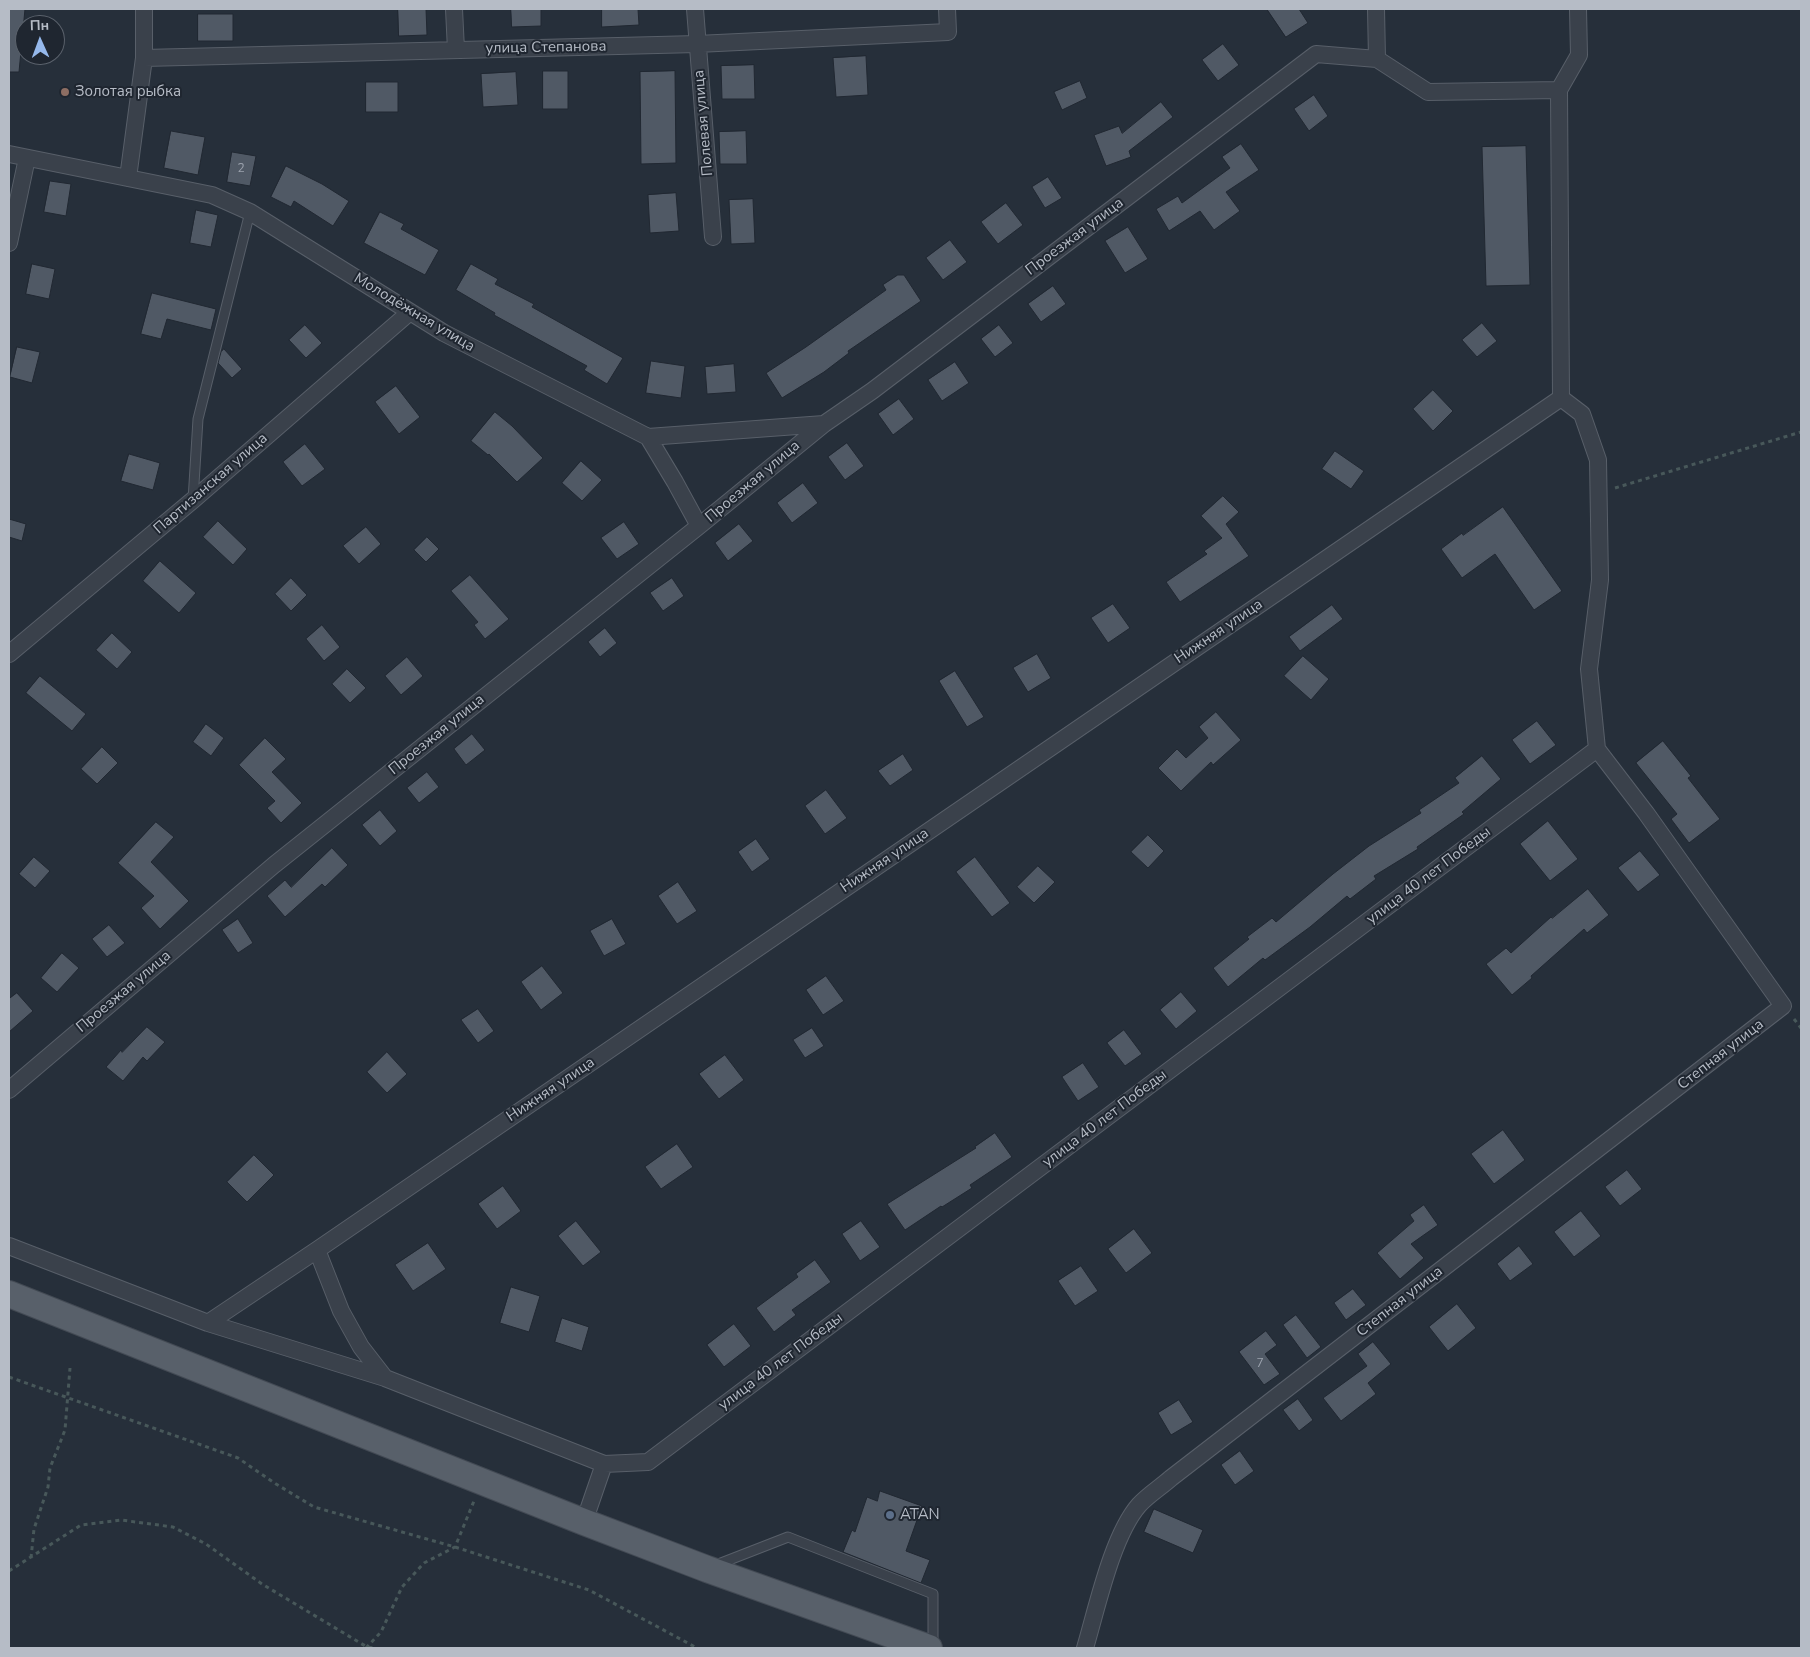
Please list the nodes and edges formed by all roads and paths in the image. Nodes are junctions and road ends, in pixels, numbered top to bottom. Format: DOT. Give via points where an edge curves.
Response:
graph roads {
  1 [pos="144,9"];
  2 [pos="454,9"];
  3 [pos="695,9"];
  4 [pos="947,9"];
  5 [pos="1376,9"];
  6 [pos="1578,9"];
  7 [pos="697,44"];
  8 [pos="456,50"];
  9 [pos="144,58"];
  10 [pos="1378,59"];
  11 [pos="1559,90"];
  12 [pos="9,154"];
  13 [pos="27,158"];
  14 [pos="128,178"];
  15 [pos="250,212"];
  16 [pos="713,237"];
  17 [pos="9,243"];
  18 [pos="410,312"];
  19 [pos="1561,398"];
  20 [pos="824,424"];
  21 [pos="1801,432"];
  22 [pos="648,437"];
  23 [pos="1598,493"];
  24 [pos="193,500"];
  25 [pos="699,526"];
  26 [pos="9,654"];
  27 [pos="1597,749"];
  28 [pos="9,1090"];
  29 [pos="9,1246"];
  30 [pos="317,1250"];
  31 [pos="9,1294"];
  32 [pos="208,1323"];
  33 [pos="70,1368"];
  34 [pos="9,1377"];
  35 [pos="385,1378"];
  36 [pos="66,1398"];
  37 [pos="604,1464"];
  38 [pos="482,1482"];
  39 [pos="584,1522"];
  40 [pos="455,1547"];
  41 [pos="30,1558"];
  42 [pos="707,1569"];
  43 [pos="9,1571"];
  44 [pos="366,1647"];
  45 [pos="374,1648"];
  46 [pos="697,1648"];
  47 [pos="931,1648"];
  48 [pos="1085,1648"];
  1 -- 9 [label="street"];
  2 -- 8 [label="street"];
  3 -- 7 [label="street, Полевая улица"];
  4 -- 7 [label="street, улица Степанова" via="948,32"];
  5 -- 10 [label="street"];
  6 -- 11 [label="street" via="1579,55"];
  7 -- 8 [label="street, улица Степанова"];
  7 -- 16 [label="street, Полевая улица"];
  8 -- 9 [label="street, улица Степанова"];
  9 -- 14 [label="street"];
  10 -- 11 [label="street, Проезжая улица" via="1428,92"];
  10 -- 20 [label="street, Проезжая улица" via="1316,54"];
  11 -- 19 [label="street"];
  12 -- 13 [label="street, Молодёжная улица"];
  13 -- 14 [label="street, Молодёжная улица"];
  13 -- 17 [label="street"];
  14 -- 15 [label="street, Молодёжная улица" via="212,195"];
  15 -- 18 [label="street, Молодёжная улица"];
  15 -- 24 [label="lane" via="198,419"];
  18 -- 22 [label="street, Молодёжная улица" via="444,333"];
  18 -- 24 [label="street, Партизанская улица"];
  19 -- 23 [label="street" via="1582,414 1598,460"];
  19 -- 30 [label="street, Нижняя улица"];
  20 -- 22 [label="street"];
  20 -- 25 [label="street, Проезжая улица"];
  21 -- 23 [label="path"];
  22 -- 25 [label="street"];
  23 -- 27 [label="street" via="1600,580 1589,669"];
  24 -- 26 [label="street, Партизанская улица"];
  25 -- 28 [label="street, Проезжая улица" via="274,865"];
  27 -- 37 [label="street, улица 40 лет Победы" via="648,1462"];
  27 -- 48 [label="street, Степная улица" via="1783,1006 1139,1505 1126,1525 1111,1560"];
  29 -- 32 [label="street"];
  30 -- 32 [label="street, Нижняя улица"];
  30 -- 35 [label="street" via="341,1311"];
  31 -- 38 [label="main road"];
  32 -- 35 [label="street"];
  33 -- 36 [label="path"];
  34 -- 36 [label="path"];
  35 -- 37 [label="street"];
  36 -- 40 [label="path" via="238,1458 314,1507"];
  36 -- 41 [label="path" via="65,1430 50,1468"];
  37 -- 39 [label="street"];
  38 -- 39 [label="main road"];
  38 -- 40 [label="path"];
  39 -- 42 [label="main road"];
  40 -- 44 [label="path" via="424,1563 402,1587 381,1632"];
  40 -- 46 [label="path" via="589,1590"];
  41 -- 43 [label="path"];
  41 -- 44 [label="path" via="81,1525 121,1520 173,1528 206,1544 262,1584"];
  42 -- 47 [label="main road"];
  42 -- 47 [label="lane" via="788,1537 933,1594"];
  44 -- 45 [label="path"];
}
